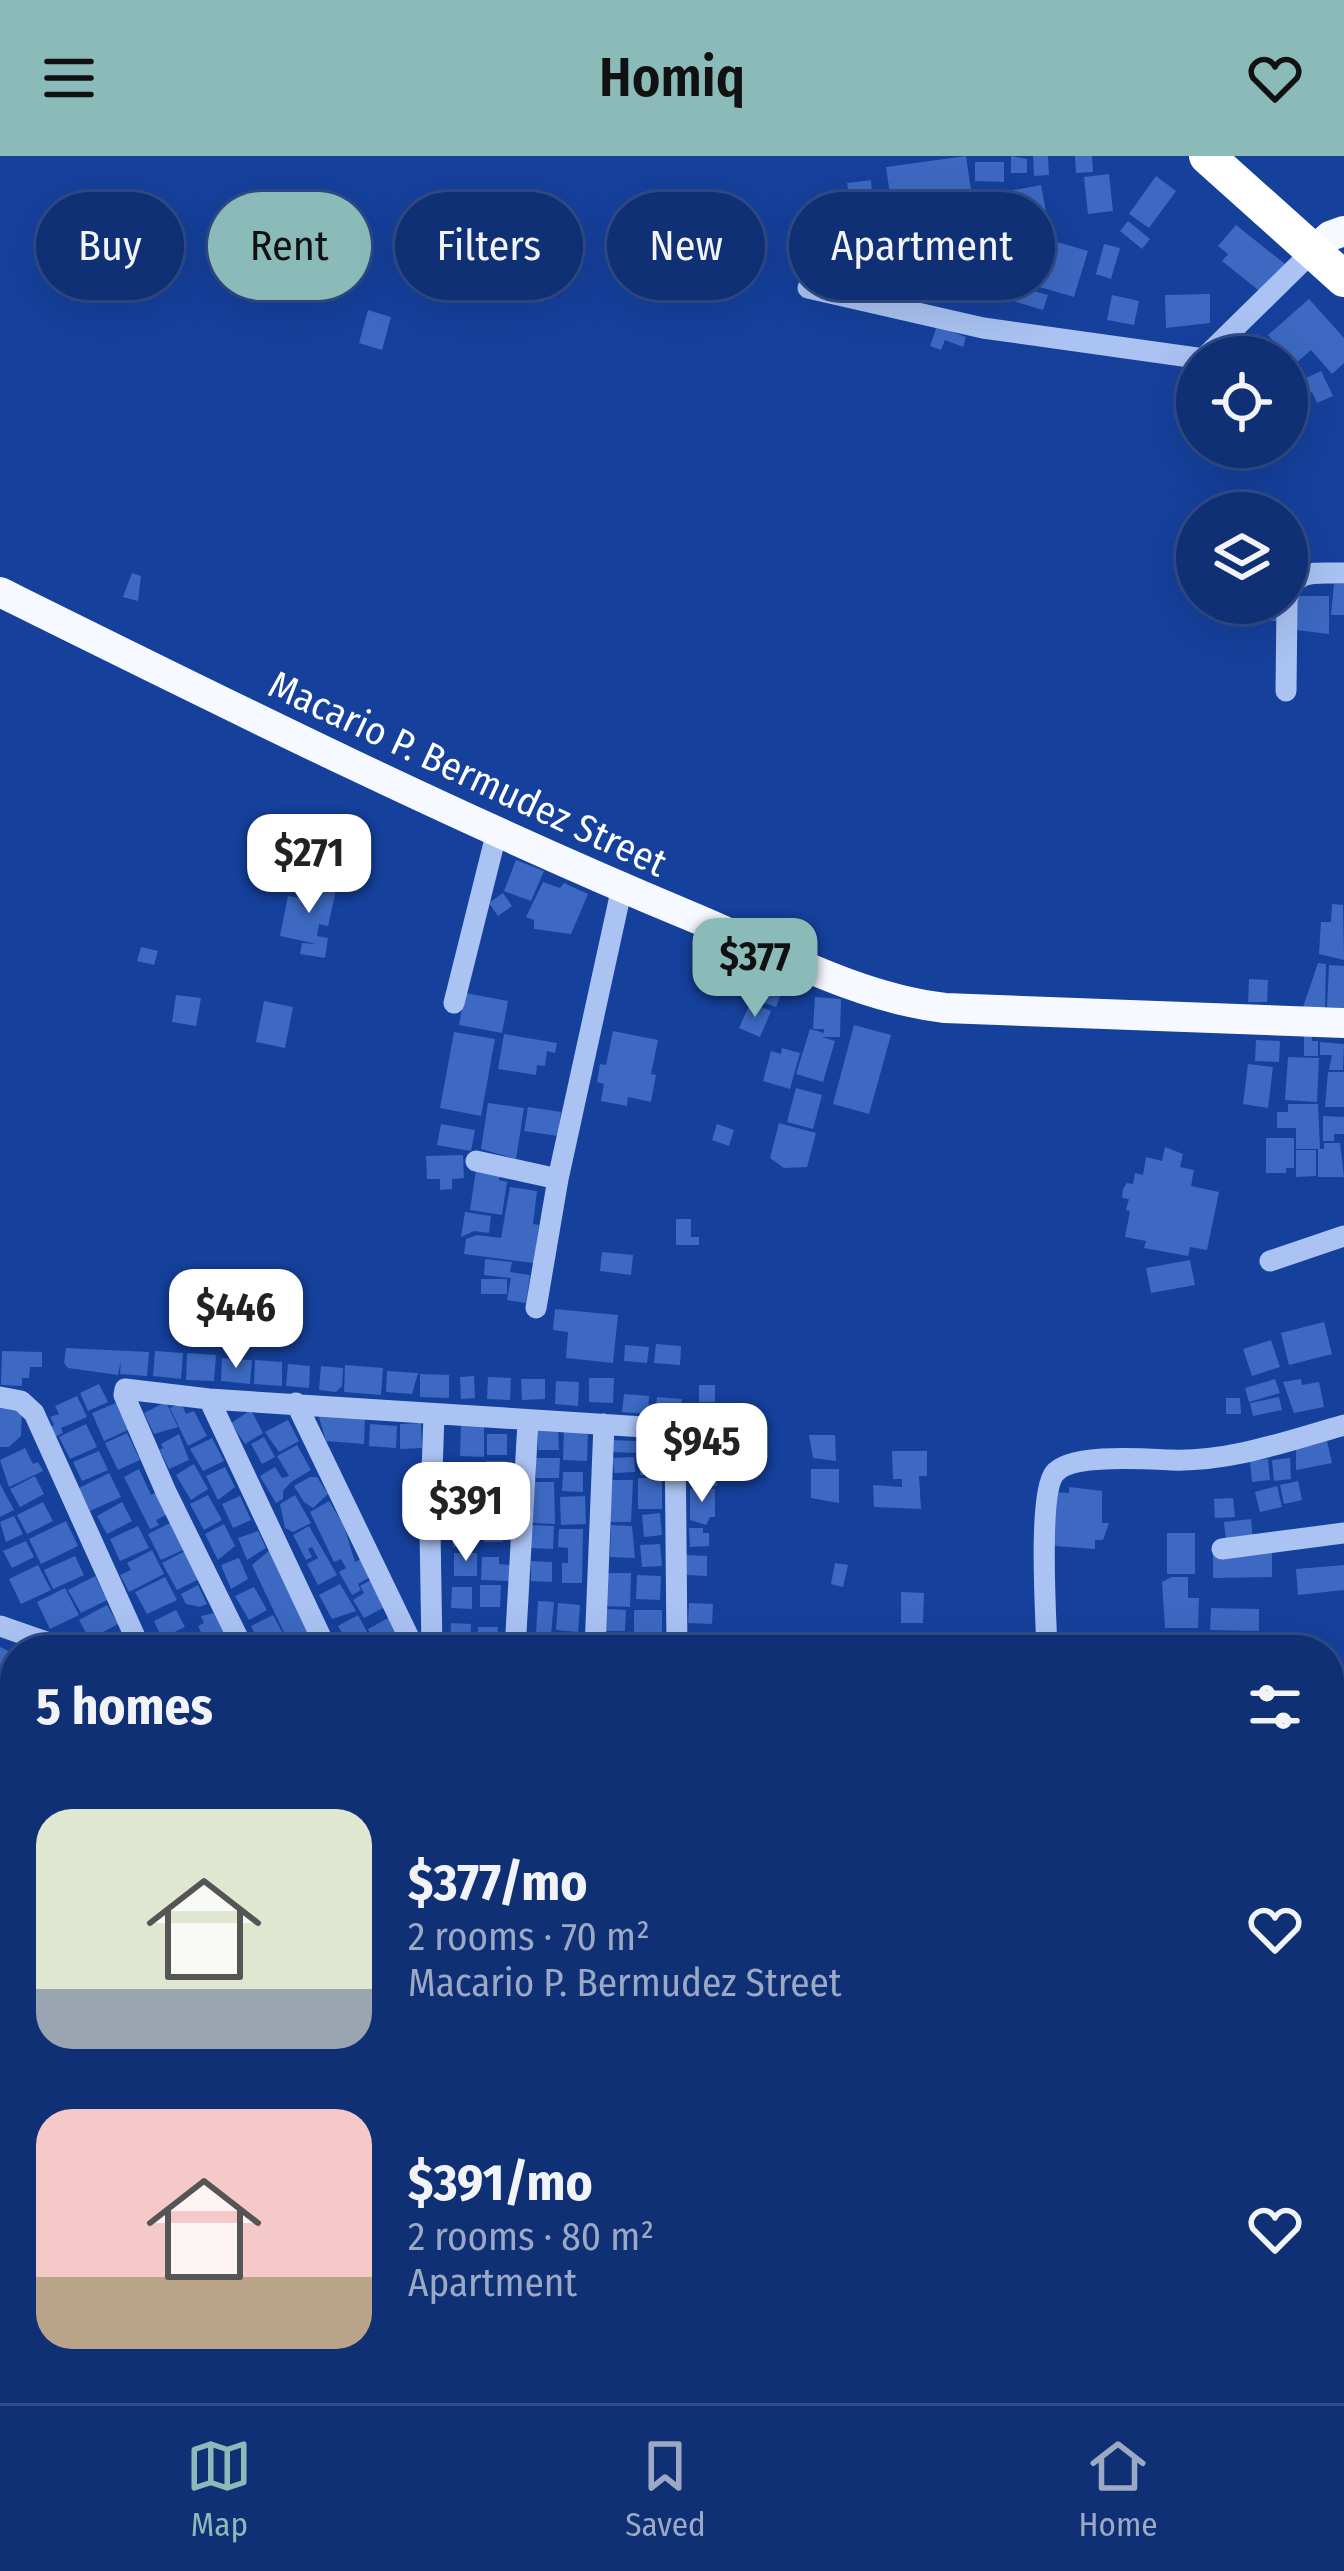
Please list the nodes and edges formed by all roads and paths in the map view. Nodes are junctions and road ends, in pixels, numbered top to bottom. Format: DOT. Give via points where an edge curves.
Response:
graph roads {
  1 [pos="1207,156"];
  2 [pos="1329,240"];
  3 [pos="1344,279"];
  4 [pos="860,300"];
  5 [pos="1224,336"];
  6 [pos="1176,354"];
  7 [pos="1344,573"];
  8 [pos="1308,576"];
  9 [pos="0,592"];
  10 [pos="1287,624"];
  11 [pos="1286,691"];
  12 [pos="497,831"];
  13 [pos="622,887"];
  14 [pos="454,1003"];
  15 [pos="1344,1023"];
  16 [pos="476,1161"];
  17 [pos="558,1179"];
  18 [pos="1344,1236"];
  19 [pos="1270,1261"];
  20 [pos="536,1308"];
  21 [pos="0,1397"];
  22 [pos="209,1399"];
  23 [pos="296,1403"];
  24 [pos="434,1414"];
  25 [pos="527,1422"];
  26 [pos="604,1424"];
  27 [pos="1344,1425"];
  28 [pos="1344,1533"];
  29 [pos="1222,1550"];
  30 [pos="134,1635"];
  31 [pos="237,1635"];
  32 [pos="319,1635"];
  33 [pos="408,1635"];
  34 [pos="432,1635"];
  35 [pos="516,1635"];
  36 [pos="596,1635"];
  37 [pos="677,1635"];
  38 [pos="1047,1635"];
  1 -- 2 [label="highway"];
  2 -- 3 [label="highway"];
  2 -- 5 [label="street"];
  4 -- 6 [label="street" via="983,328"];
  7 -- 8 [label="street"];
  9 -- 12 [label="main road, Macario P. Bermudez Street"];
  10 -- 11 [label="street"];
  12 -- 13 [label="main road, Macario P. Bermudez Street"];
  12 -- 14 [label="street"];
  13 -- 15 [label="main road, Macario P. Bermudez Street" via="910,1004"];
  13 -- 17 [label="street"];
  16 -- 17 [label="street"];
  17 -- 20 [label="street"];
  18 -- 19 [label="street"];
  21 -- 30 [label="street" via="34,1413"];
  22 -- 23 [label="street"];
  22 -- 31 [label="street" via="123,1392"];
  22 -- 32 [label="street"];
  23 -- 24 [label="street"];
  23 -- 33 [label="street"];
  24 -- 25 [label="street"];
  24 -- 34 [label="street"];
  25 -- 26 [label="street"];
  25 -- 35 [label="street"];
  26 -- 36 [label="street"];
  26 -- 37 [label="street" via="675,1429"];
  27 -- 38 [label="street" via="1223,1458 1096,1460 1055,1471 1047,1498"];
  28 -- 29 [label="street"];
}
